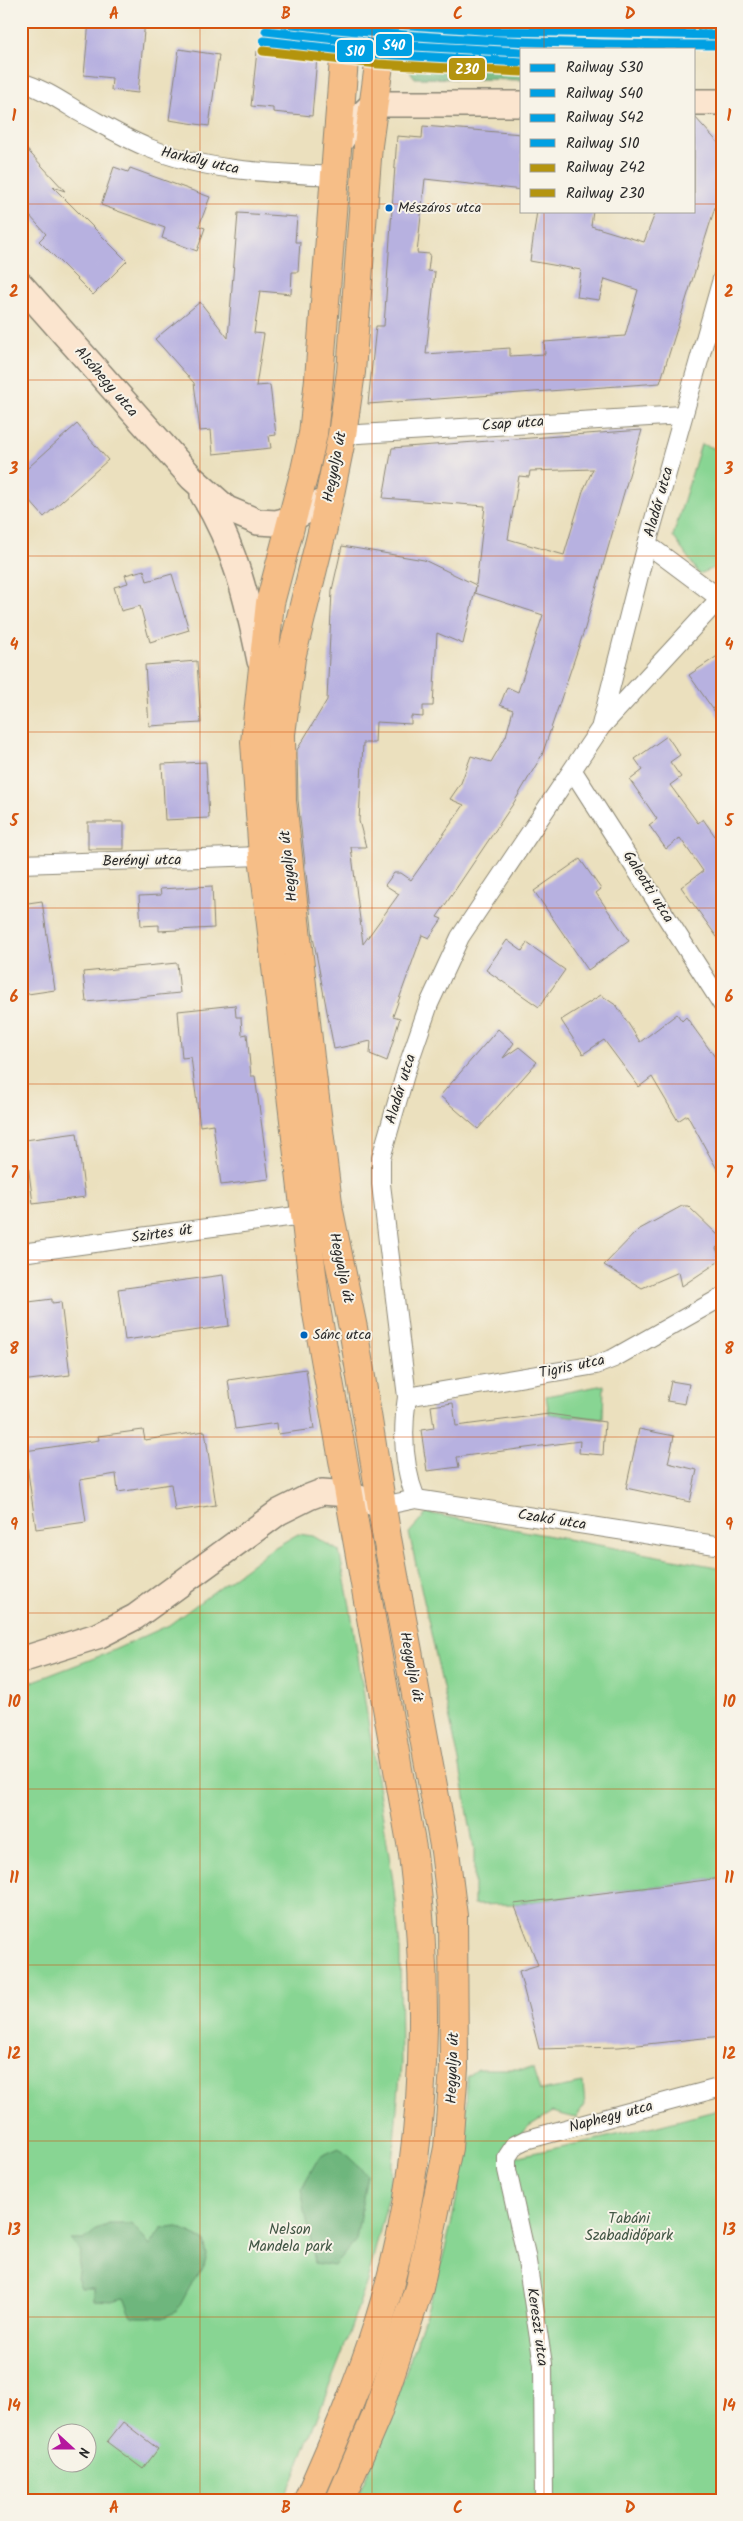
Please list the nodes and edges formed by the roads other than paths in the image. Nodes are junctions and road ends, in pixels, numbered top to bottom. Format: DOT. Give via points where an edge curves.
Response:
graph roads {
  1 [pos="347,21"];
  2 [pos="385,21"];
  3 [pos="21,82"];
  4 [pos="696,102"];
  5 [pos="722,102"];
  6 [pos="373,104"];
  7 [pos="520,104"];
  8 [pos="336,148"];
  9 [pos="336,176"];
  10 [pos="722,279"];
  11 [pos="21,285"];
  12 [pos="684,415"];
  13 [pos="342,435"];
  14 [pos="192,478"];
  15 [pos="328,499"];
  16 [pos="291,519"];
  17 [pos="647,544"];
  18 [pos="721,598"];
  19 [pos="262,668"];
  20 [pos="601,726"];
  21 [pos="573,771"];
  22 [pos="263,856"];
  23 [pos="21,864"];
  24 [pos="722,1004"];
  25 [pos="303,1215"];
  26 [pos="21,1254"];
  27 [pos="722,1297"];
  28 [pos="407,1397"];
  29 [pos="348,1494"];
  30 [pos="416,1500"];
  31 [pos="382,1506"];
  32 [pos="722,1546"];
  33 [pos="21,1660"];
  34 [pos="722,2087"];
  35 [pos="507,2157"];
  36 [pos="308,2500"];
  37 [pos="340,2500"];
  38 [pos="544,2500"];
  1 -- 8 [label="main road, Hegyalja út"];
  2 -- 6 [label="main road, Hegyalja út"];
  3 -- 9 [label="street, Harkály utca" via="41,88 148,148 177,158 245,171"];
  4 -- 5 [label="street"];
  6 -- 7 [label="street"];
  6 -- 8 [label="street" via="352,124"];
  6 -- 13 [label="main road, Hegyalja út" via="357,308"];
  8 -- 9 [label="main road, Hegyalja út"];
  9 -- 16 [label="main road, Hegyalja út" via="313,434"];
  10 -- 12 [label="street, Aladár utca"];
  11 -- 14 [label="street, Alsóhegy utca"];
  12 -- 13 [label="street, Csap utca"];
  12 -- 17 [label="street, Aladár utca"];
  13 -- 15 [label="main road, Hegyalja út"];
  14 -- 16 [label="street, Alsóhegy utca" via="227,509 244,517 267,522"];
  14 -- 19 [label="street, Alsóhegy utca" via="220,527 242,579"];
  15 -- 16 [label="street, Alsóhegy utca"];
  15 -- 31 [label="main road, Hegyalja út" via="291,658 281,734 282,801 329,1211 354,1328"];
  16 -- 19 [label="main road, Hegyalja út" via="270,603"];
  17 -- 18 [label="street"];
  17 -- 20 [label="street, Aladár utca"];
  18 -- 20 [label="street, Aladár utca"];
  19 -- 22 [label="main road, Hegyalja út" via="255,742"];
  20 -- 21 [label="street, Aladár utca"];
  21 -- 24 [label="street, Galeotti utca"];
  21 -- 28 [label="street, Aladár utca" via="460,937 443,970 406,1071 383,1149 381,1184"];
  22 -- 23 [label="street, Berényi utca"];
  22 -- 25 [label="main road, Hegyalja út"];
  25 -- 26 [label="street, Szirtes út"];
  25 -- 29 [label="main road, Hegyalja út"];
  27 -- 28 [label="street, Tigris utca" via="596,1365"];
  28 -- 30 [label="street, Aladár utca" via="403,1426 408,1481"];
  29 -- 31 [label="street"];
  29 -- 33 [label="street" via="322,1492 309,1497 280,1512 135,1617 100,1635"];
  29 -- 36 [label="main road, Hegyalja út" via="413,1854 422,1939 423,2067 418,2140 393,2270 354,2393"];
  30 -- 31 [label="street, Czakó utca"];
  30 -- 32 [label="street, Czakó utca"];
  31 -- 37 [label="main road, Hegyalja út" via="444,1851 452,1916 454,2068 448,2148 419,2288 376,2414"];
  34 -- 35 [label="street, Naphegy utca" via="526,2140 515,2146"];
  35 -- 38 [label="street, Kereszt utca" via="543,2364"];
}
